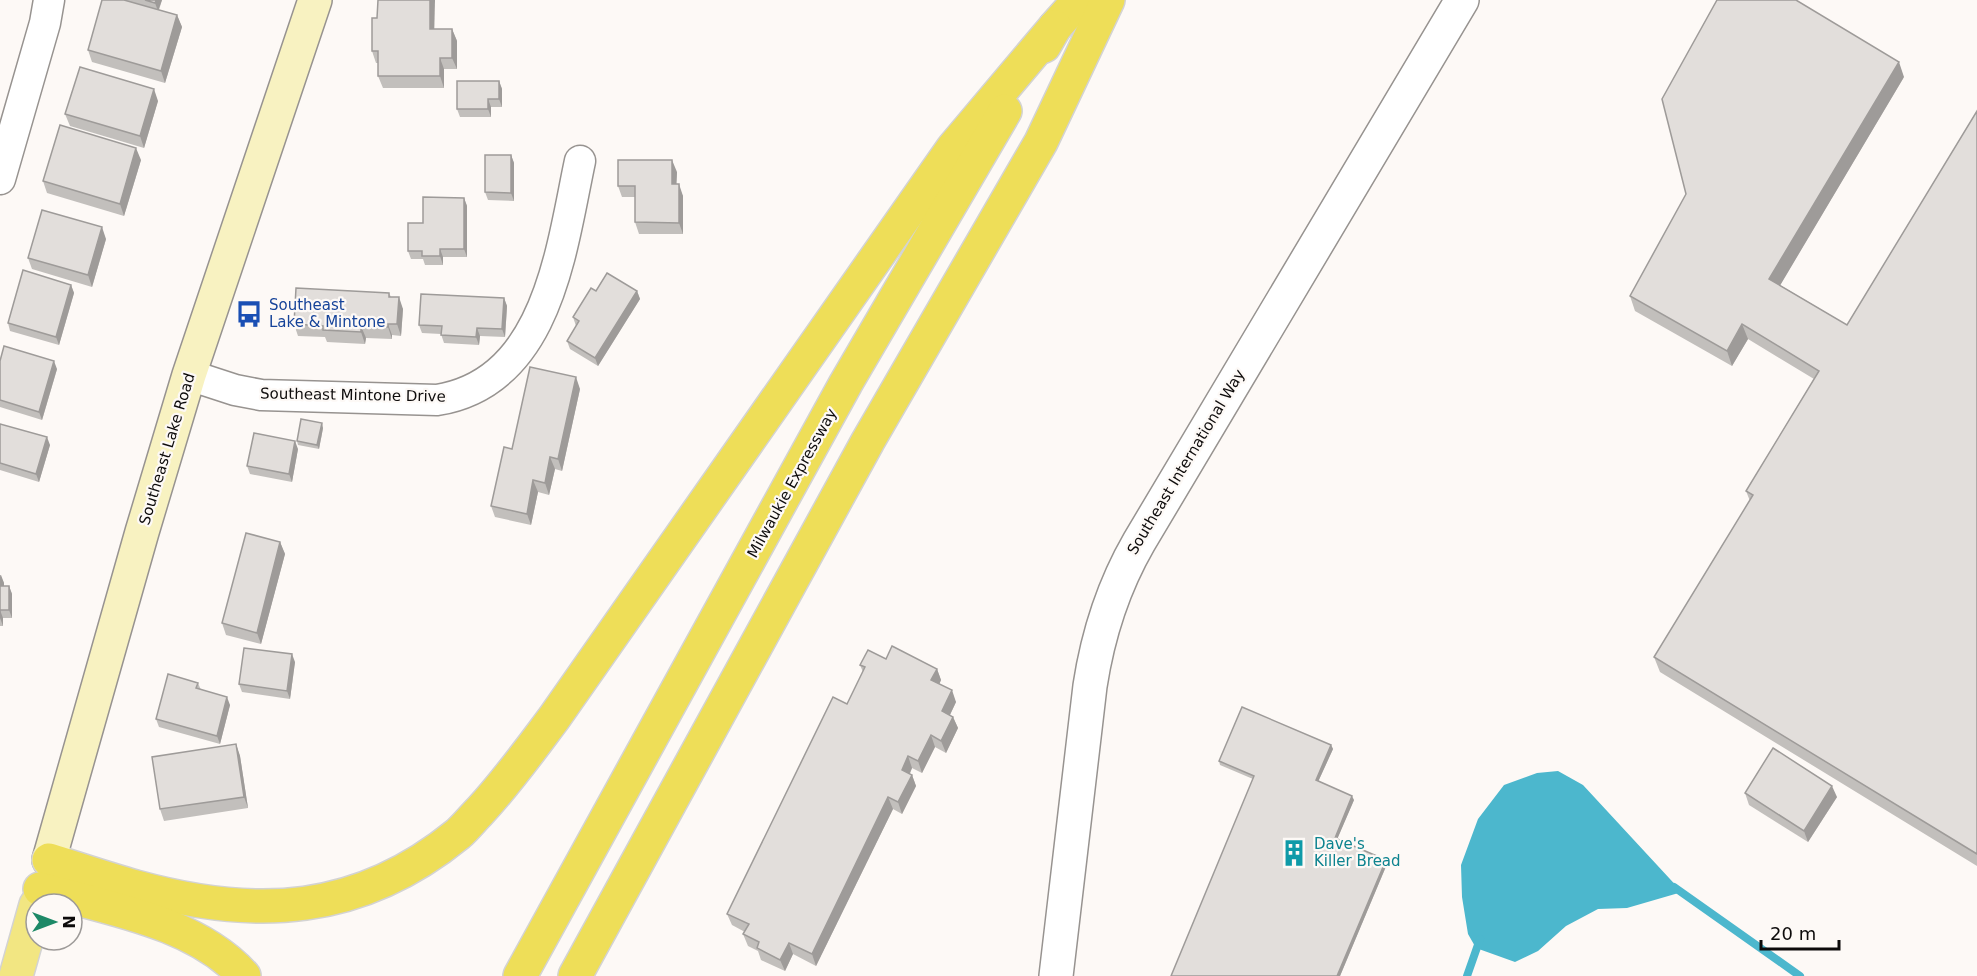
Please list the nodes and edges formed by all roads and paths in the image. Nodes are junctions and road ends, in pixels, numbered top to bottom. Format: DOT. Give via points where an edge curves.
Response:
graph roads {
  1 [pos="49,0"];
  2 [pos="315,0"];
  3 [pos="1079,0"];
  4 [pos="1108,0"];
  5 [pos="1462,0"];
  6 [pos="1055,27"];
  7 [pos="580,161"];
  8 [pos="0,179"];
  9 [pos="189,375"];
  10 [pos="40,890"];
  11 [pos="16,976"];
  12 [pos="244,976"];
  13 [pos="520,976"];
  14 [pos="575,976"];
  15 [pos="1056,976"];
  1 -- 8 [label="street"];
  2 -- 9 [label="main road, Southeast Lake Road"];
  3 -- 6 [label="highway, Milwaukie Expressway"];
  4 -- 14 [label="highway" via="1041,142 867,441"];
  5 -- 15 [label="street, Southeast International Way" via="1118,583 1103,623 1090,686"];
  6 -- 10 [label="highway" via="953,148 554,718 505,784 460,833 415,865 374,886 324,901 290,906 250,907 137,887"];
  6 -- 13 [label="highway, Milwaukie Expressway" via="852,374"];
  7 -- 9 [label="street, Southeast Mintone Drive" via="558,264 530,336 507,364 472,390 437,400 261,395"];
  9 -- 10 [label="main road, Southeast Lake Road"];
  10 -- 11 [label="main road, Southeast Lake Road"];
  10 -- 12 [label="highway" via="166,926 201,942"];
}
